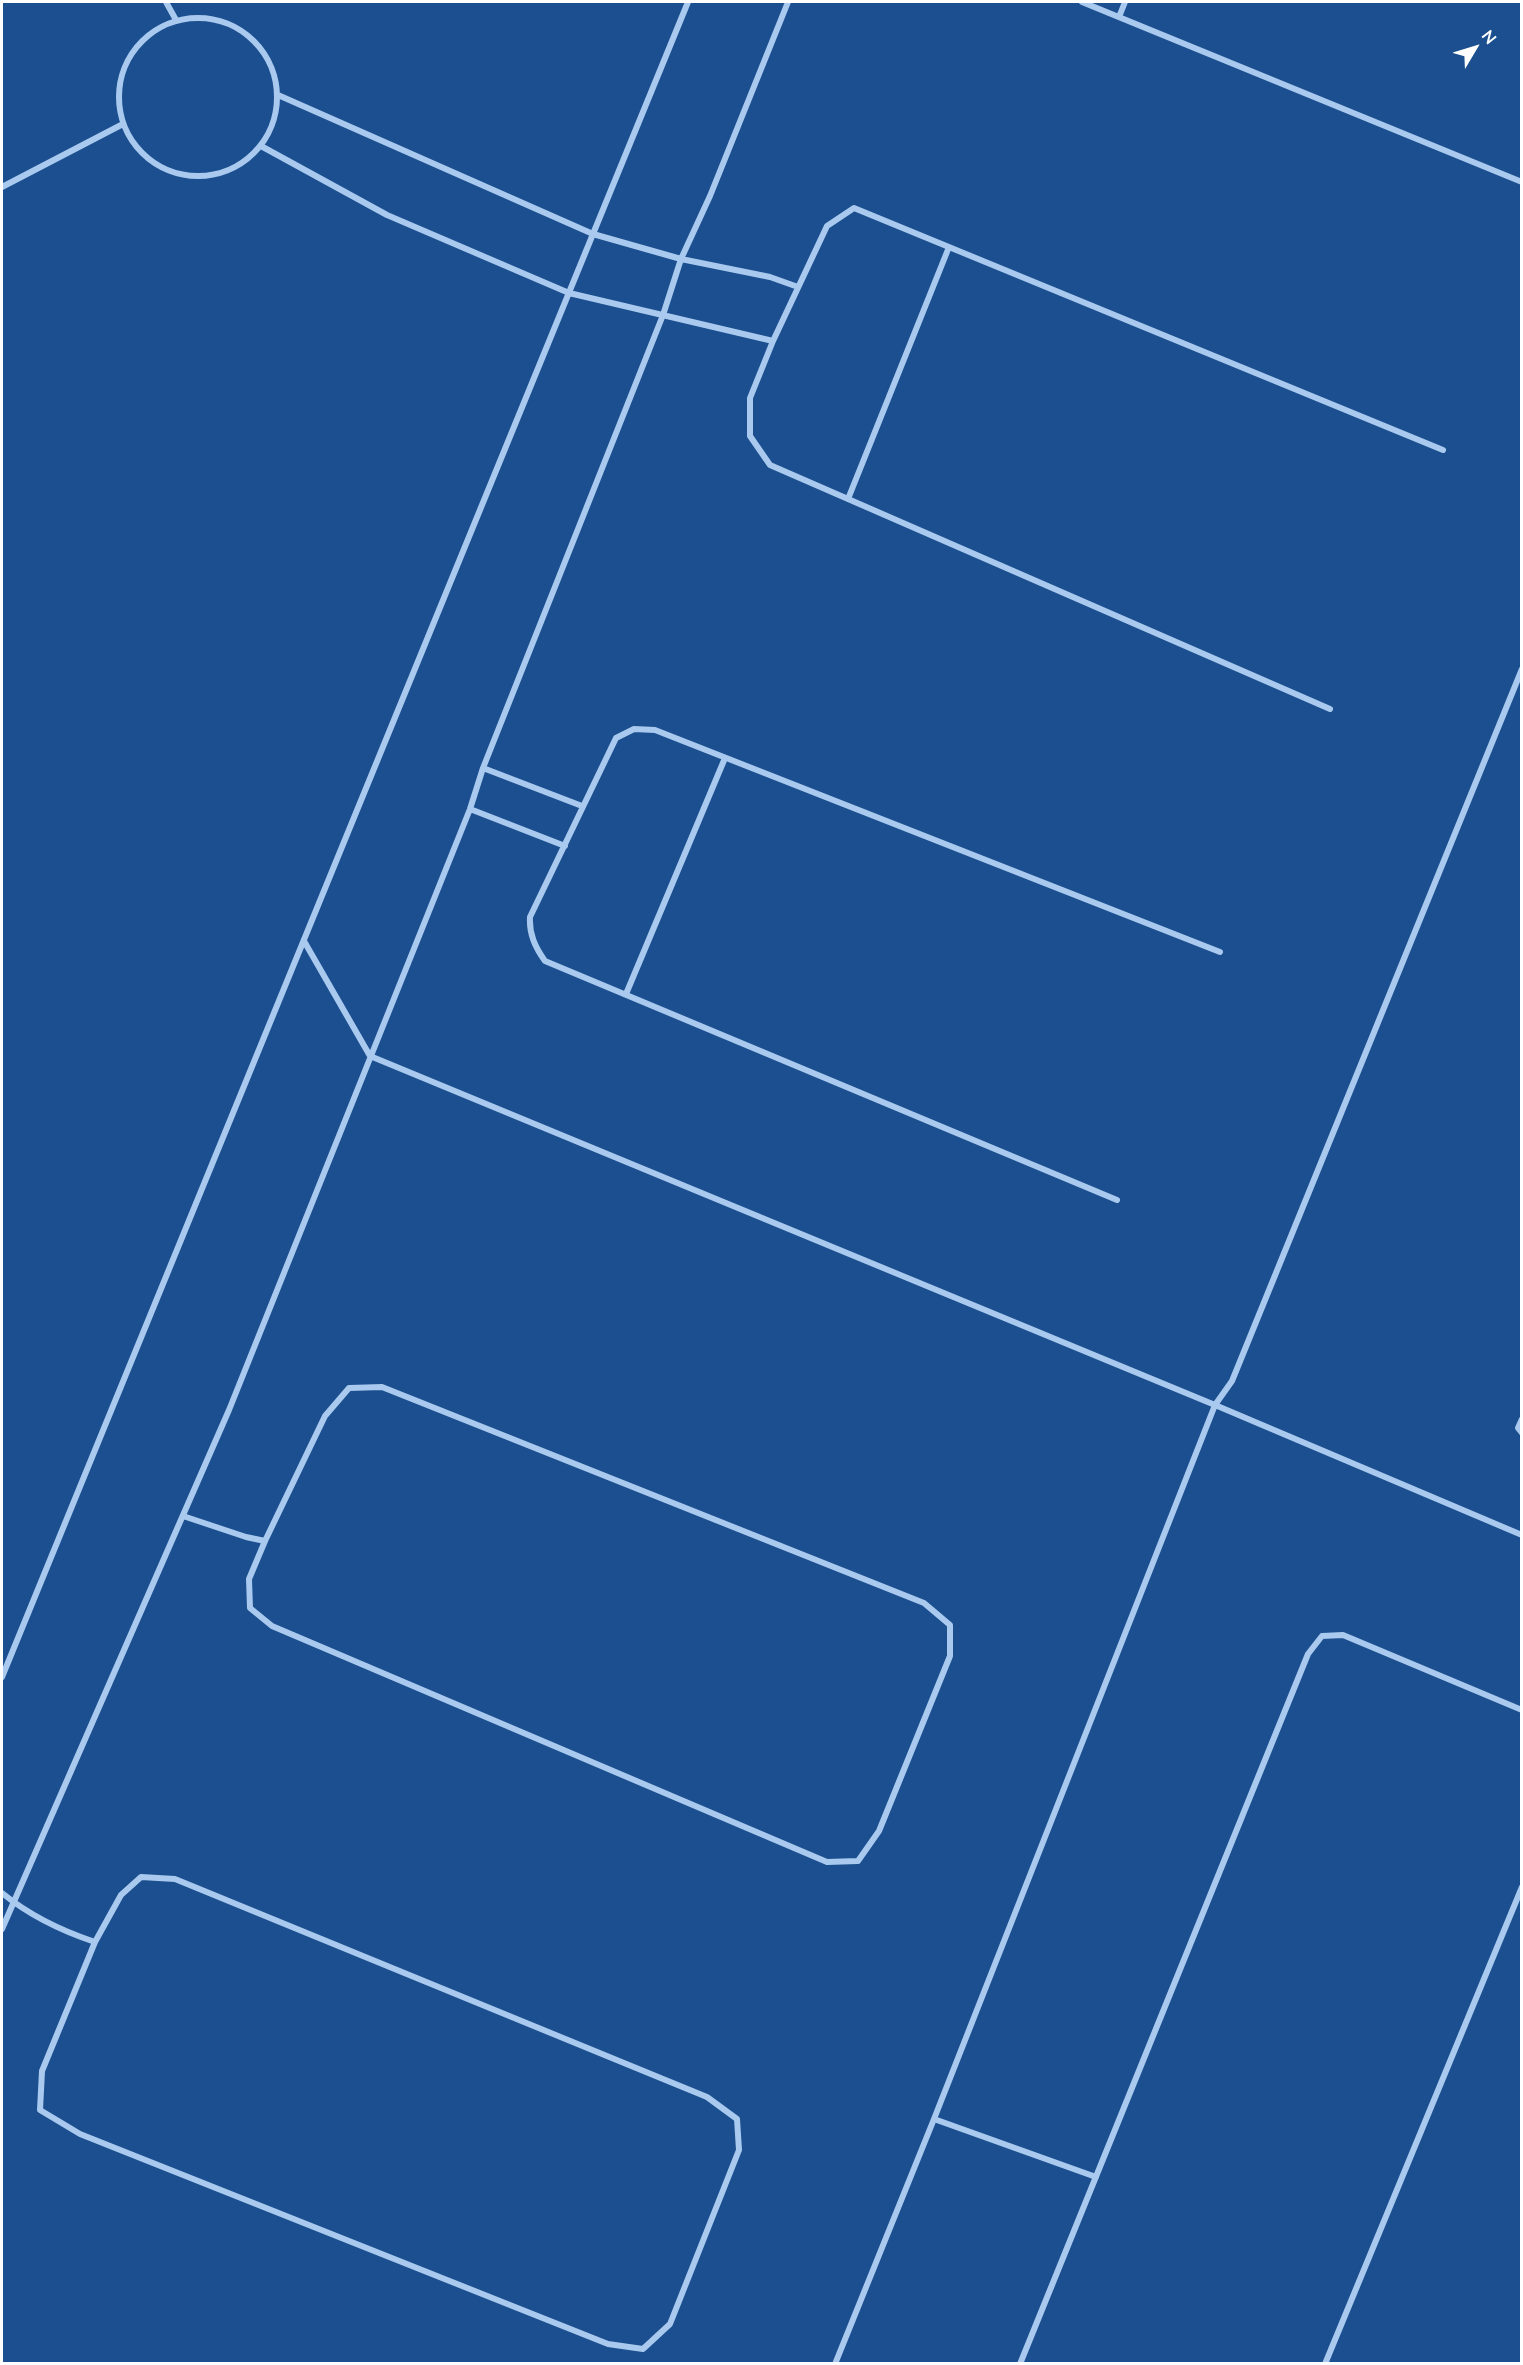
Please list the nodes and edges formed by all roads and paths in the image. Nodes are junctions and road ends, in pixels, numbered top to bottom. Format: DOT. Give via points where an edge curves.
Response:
graph roads {
  1 [pos="166,2"];
  2 [pos="688,2"];
  3 [pos="788,2"];
  4 [pos="1082,2"];
  5 [pos="1125,2"];
  6 [pos="1119,17"];
  7 [pos="176,20"];
  8 [pos="278,95"];
  9 [pos="123,124"];
  10 [pos="261,146"];
  11 [pos="1521,182"];
  12 [pos="2,187"];
  13 [pos="592,234"];
  14 [pos="950,247"];
  15 [pos="681,259"];
  16 [pos="798,287"];
  17 [pos="569,293"];
  18 [pos="663,315"];
  19 [pos="773,341"];
  20 [pos="1443,450"];
  21 [pos="848,499"];
  22 [pos="1521,669"];
  23 [pos="1330,709"];
  24 [pos="725,758"];
  25 [pos="483,768"];
  26 [pos="582,806"];
  27 [pos="470,809"];
  28 [pos="564,846"];
  29 [pos="304,941"];
  30 [pos="1220,952"];
  31 [pos="626,994"];
  32 [pos="370,1056"];
  33 [pos="1117,1200"];
  34 [pos="1215,1405"];
  35 [pos="1521,1419"];
  36 [pos="1521,1433"];
  37 [pos="183,1516"];
  38 [pos="1521,1535"];
  39 [pos="265,1541"];
  40 [pos="2,1677"];
  41 [pos="1521,1710"];
  42 [pos="1521,1887"];
  43 [pos="2,1893"];
  44 [pos="14,1903"];
  45 [pos="2,1929"];
  46 [pos="95,1942"];
  47 [pos="934,2119"];
  48 [pos="1096,2178"];
  49 [pos="835,2364"];
  50 [pos="1020,2364"];
  51 [pos="1325,2364"];
  1 -- 7 [label="street"];
  2 -- 13 [label="street"];
  3 -- 15 [label="street"];
  4 -- 6 [label="street"];
  5 -- 6 [label="street"];
  6 -- 11 [label="street"];
  7 -- 8 [label="street" via="200,17 224,22 245,33 262,50"];
  7 -- 9 [label="street" via="153,31 134,49 122,73 118,98"];
  8 -- 10 [label="street" via="271,130"];
  8 -- 13 [label="street"];
  9 -- 10 [label="street" via="135,145 153,162 190,176 222,173 243,163"];
  9 -- 12 [label="street"];
  10 -- 17 [label="street" via="387,215"];
  13 -- 15 [label="street"];
  13 -- 17 [label="street"];
  14 -- 16 [label="street" via="854,208 827,226"];
  14 -- 20 [label="street"];
  14 -- 21 [label="street"];
  15 -- 16 [label="street" via="770,277"];
  15 -- 18 [label="street"];
  16 -- 19 [label="street"];
  17 -- 18 [label="street"];
  17 -- 29 [label="street"];
  18 -- 19 [label="street"];
  18 -- 25 [label="street"];
  19 -- 21 [label="street" via="750,398 750,436 770,465"];
  21 -- 23 [label="street"];
  22 -- 34 [label="street" via="1232,1381"];
  24 -- 26 [label="street" via="655,730 634,729 616,738"];
  24 -- 30 [label="street"];
  24 -- 31 [label="street"];
  25 -- 26 [label="street"];
  25 -- 27 [label="street"];
  26 -- 28 [label="street"];
  27 -- 28 [label="street"];
  27 -- 32 [label="street"];
  28 -- 31 [label="street" via="530,917 533,941 545,961"];
  29 -- 32 [label="street"];
  29 -- 40 [label="street"];
  31 -- 33 [label="street"];
  32 -- 34 [label="street"];
  32 -- 37 [label="street"];
  34 -- 38 [label="street"];
  34 -- 47 [label="street"];
  35 -- 36 [label="street"];
  37 -- 39 [label="street"];
  37 -- 44 [label="street"];
  39 -- 39 [label="street" via="249,1579 250,1608 272,1626 827,1862 858,1861 879,1831 950,1656 950,1625 924,1603 382,1387 349,1388 325,1416"];
  41 -- 48 [label="street" via="1343,1635 1322,1636 1308,1653"];
  42 -- 51 [label="street"];
  43 -- 44 [label="street"];
  44 -- 45 [label="street"];
  44 -- 46 [label="street" via="67,1932"];
  46 -- 46 [label="street" via="121,1895 141,1877 175,1879 707,2097 737,2119 739,2150 670,2324 643,2349 608,2344 80,2134 40,2110 42,2071"];
  47 -- 48 [label="street"];
  47 -- 49 [label="street"];
  48 -- 50 [label="street"];
}
